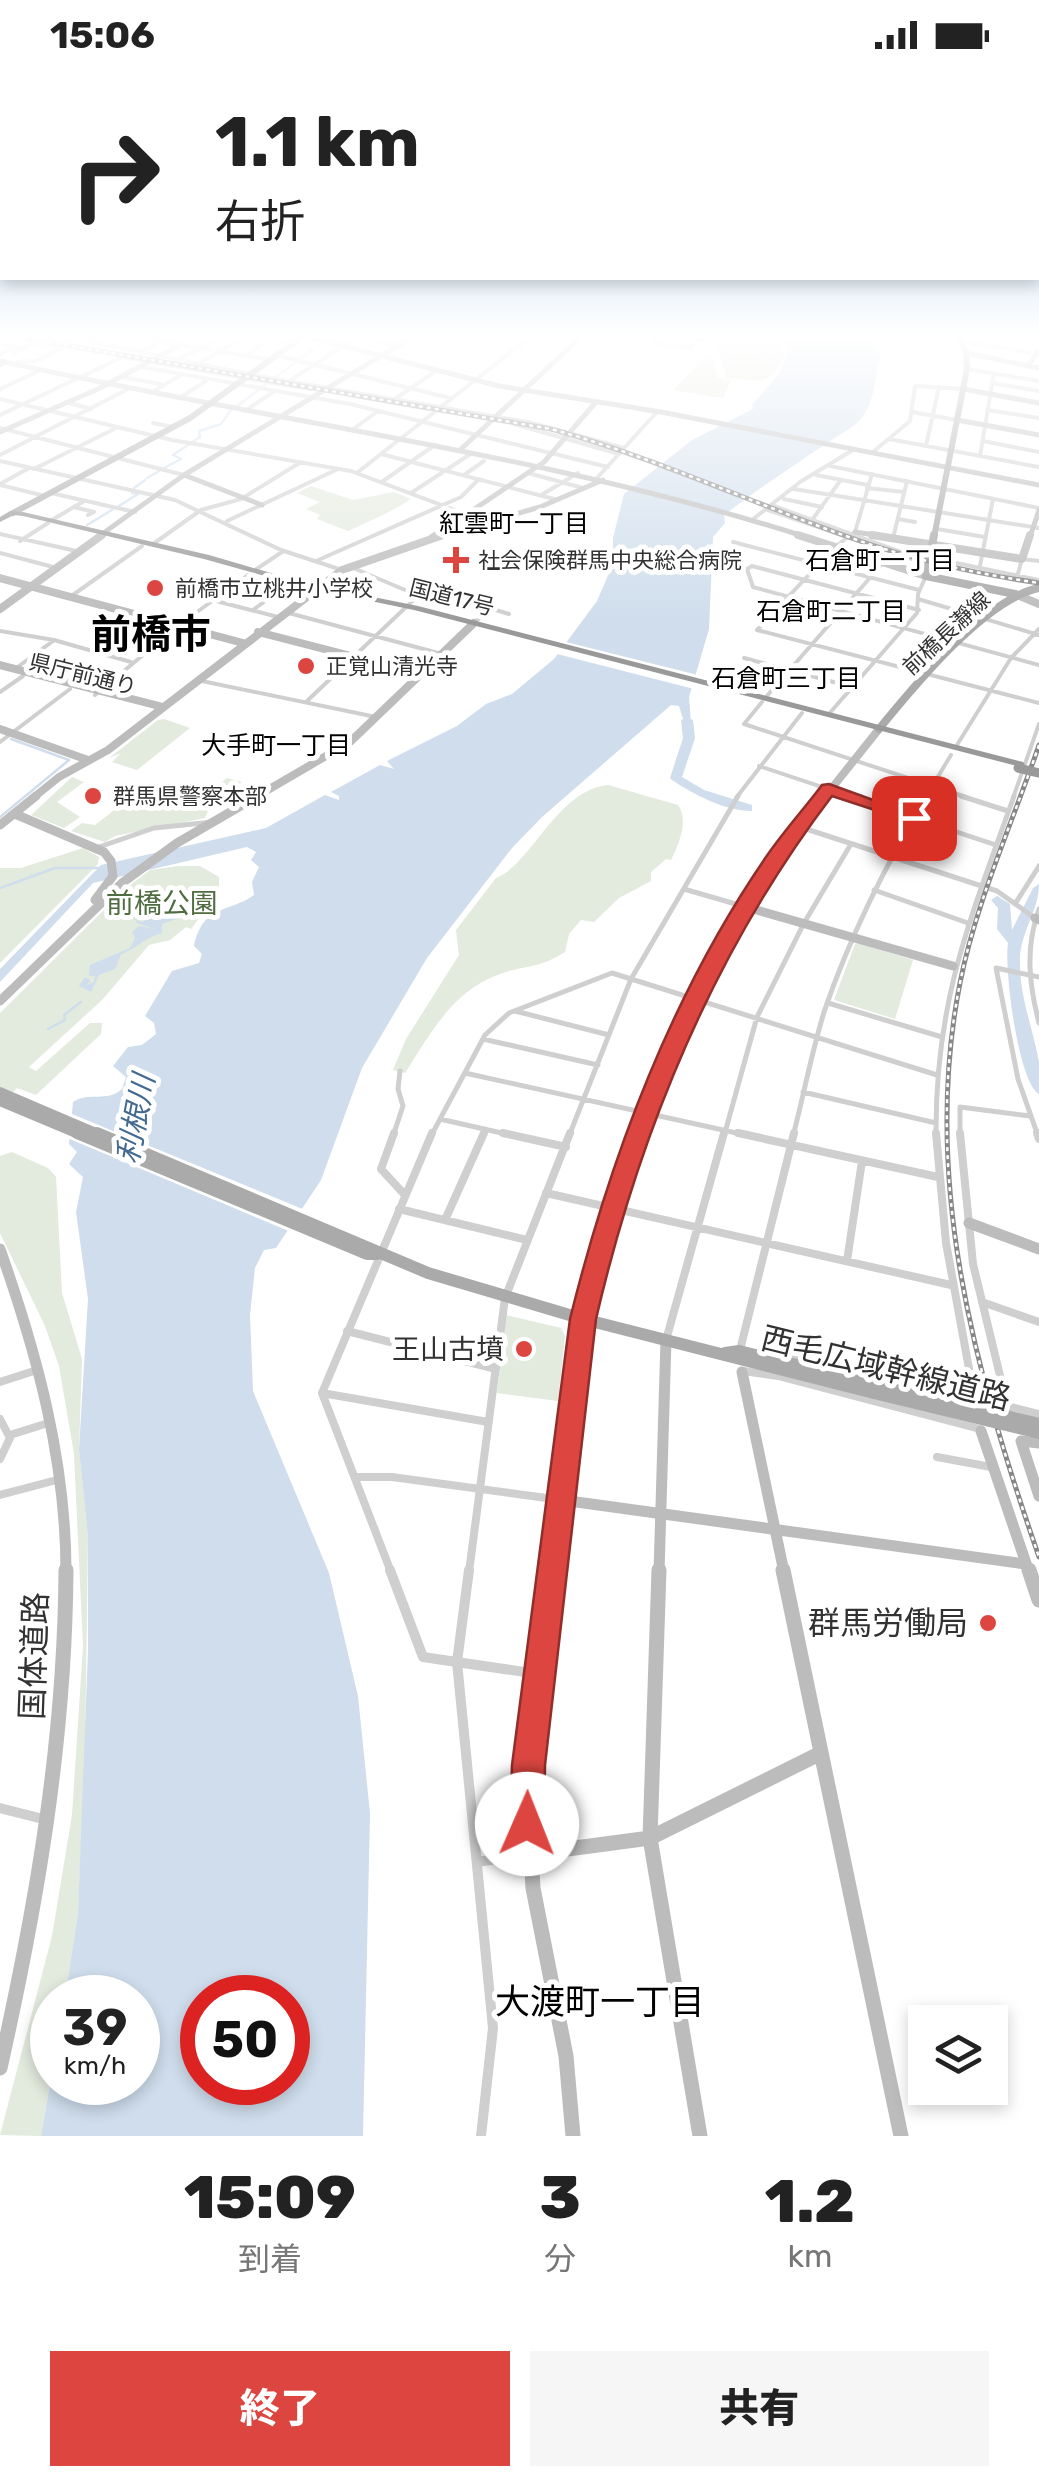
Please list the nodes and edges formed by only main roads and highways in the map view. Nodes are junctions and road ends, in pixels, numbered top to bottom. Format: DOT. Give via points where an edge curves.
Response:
graph roads {
  1 [pos="168,430"];
  2 [pos="955,430"];
  3 [pos="14,513"];
  4 [pos="0,520"];
  5 [pos="106,535"];
  6 [pos="252,573"];
  7 [pos="314,590"];
  8 [pos="1039,590"];
  9 [pos="1019,596"];
  10 [pos="764,700"];
  11 [pos="877,731"];
  12 [pos="1039,771"];
  13 [pos="0,1092"];
  14 [pos="0,1101"];
  15 [pos="343,1240"];
  16 [pos="721,1354"];
  17 [pos="875,1388"];
  18 [pos="1039,1424"];
  19 [pos="1039,1433"];
  1 -- 3 [label="main road"];
  2 -- 9 [label="main road, 前橋長瀞線" via="926,576"];
  3 -- 4 [label="highway"];
  3 -- 5 [label="highway, 国道17号"];
  5 -- 6 [label="highway, 国道17号"];
  5 -- 6 [label="highway, 国道17号"];
  6 -- 7 [label="highway, 国道17号"];
  6 -- 7 [label="highway, 国道17号"];
  7 -- 10 [label="highway, 国道17号"];
  8 -- 9 [label="main road"];
  9 -- 11 [label="main road, 前橋長瀞線" via="922,675"];
  10 -- 11 [label="highway, 国道17号"];
  10 -- 11 [label="highway, 国道17号"];
  11 -- 12 [label="highway, bridge"];
  13 -- 15 [label="main road, 西毛広域幹線道路"];
  14 -- 15 [label="main road, 西毛広域幹線道路"];
  15 -- 16 [label="main road, 西毛広域幹線道路" via="366,1254 505,1298"];
  16 -- 17 [label="main road, 西毛広域幹線道路"];
  16 -- 17 [label="main road, 西毛広域幹線道路" via="740,1348"];
  17 -- 18 [label="main road, 西毛広域幹線道路, bridge"];
  17 -- 19 [label="main road, 西毛広域幹線道路, bridge"];
}
